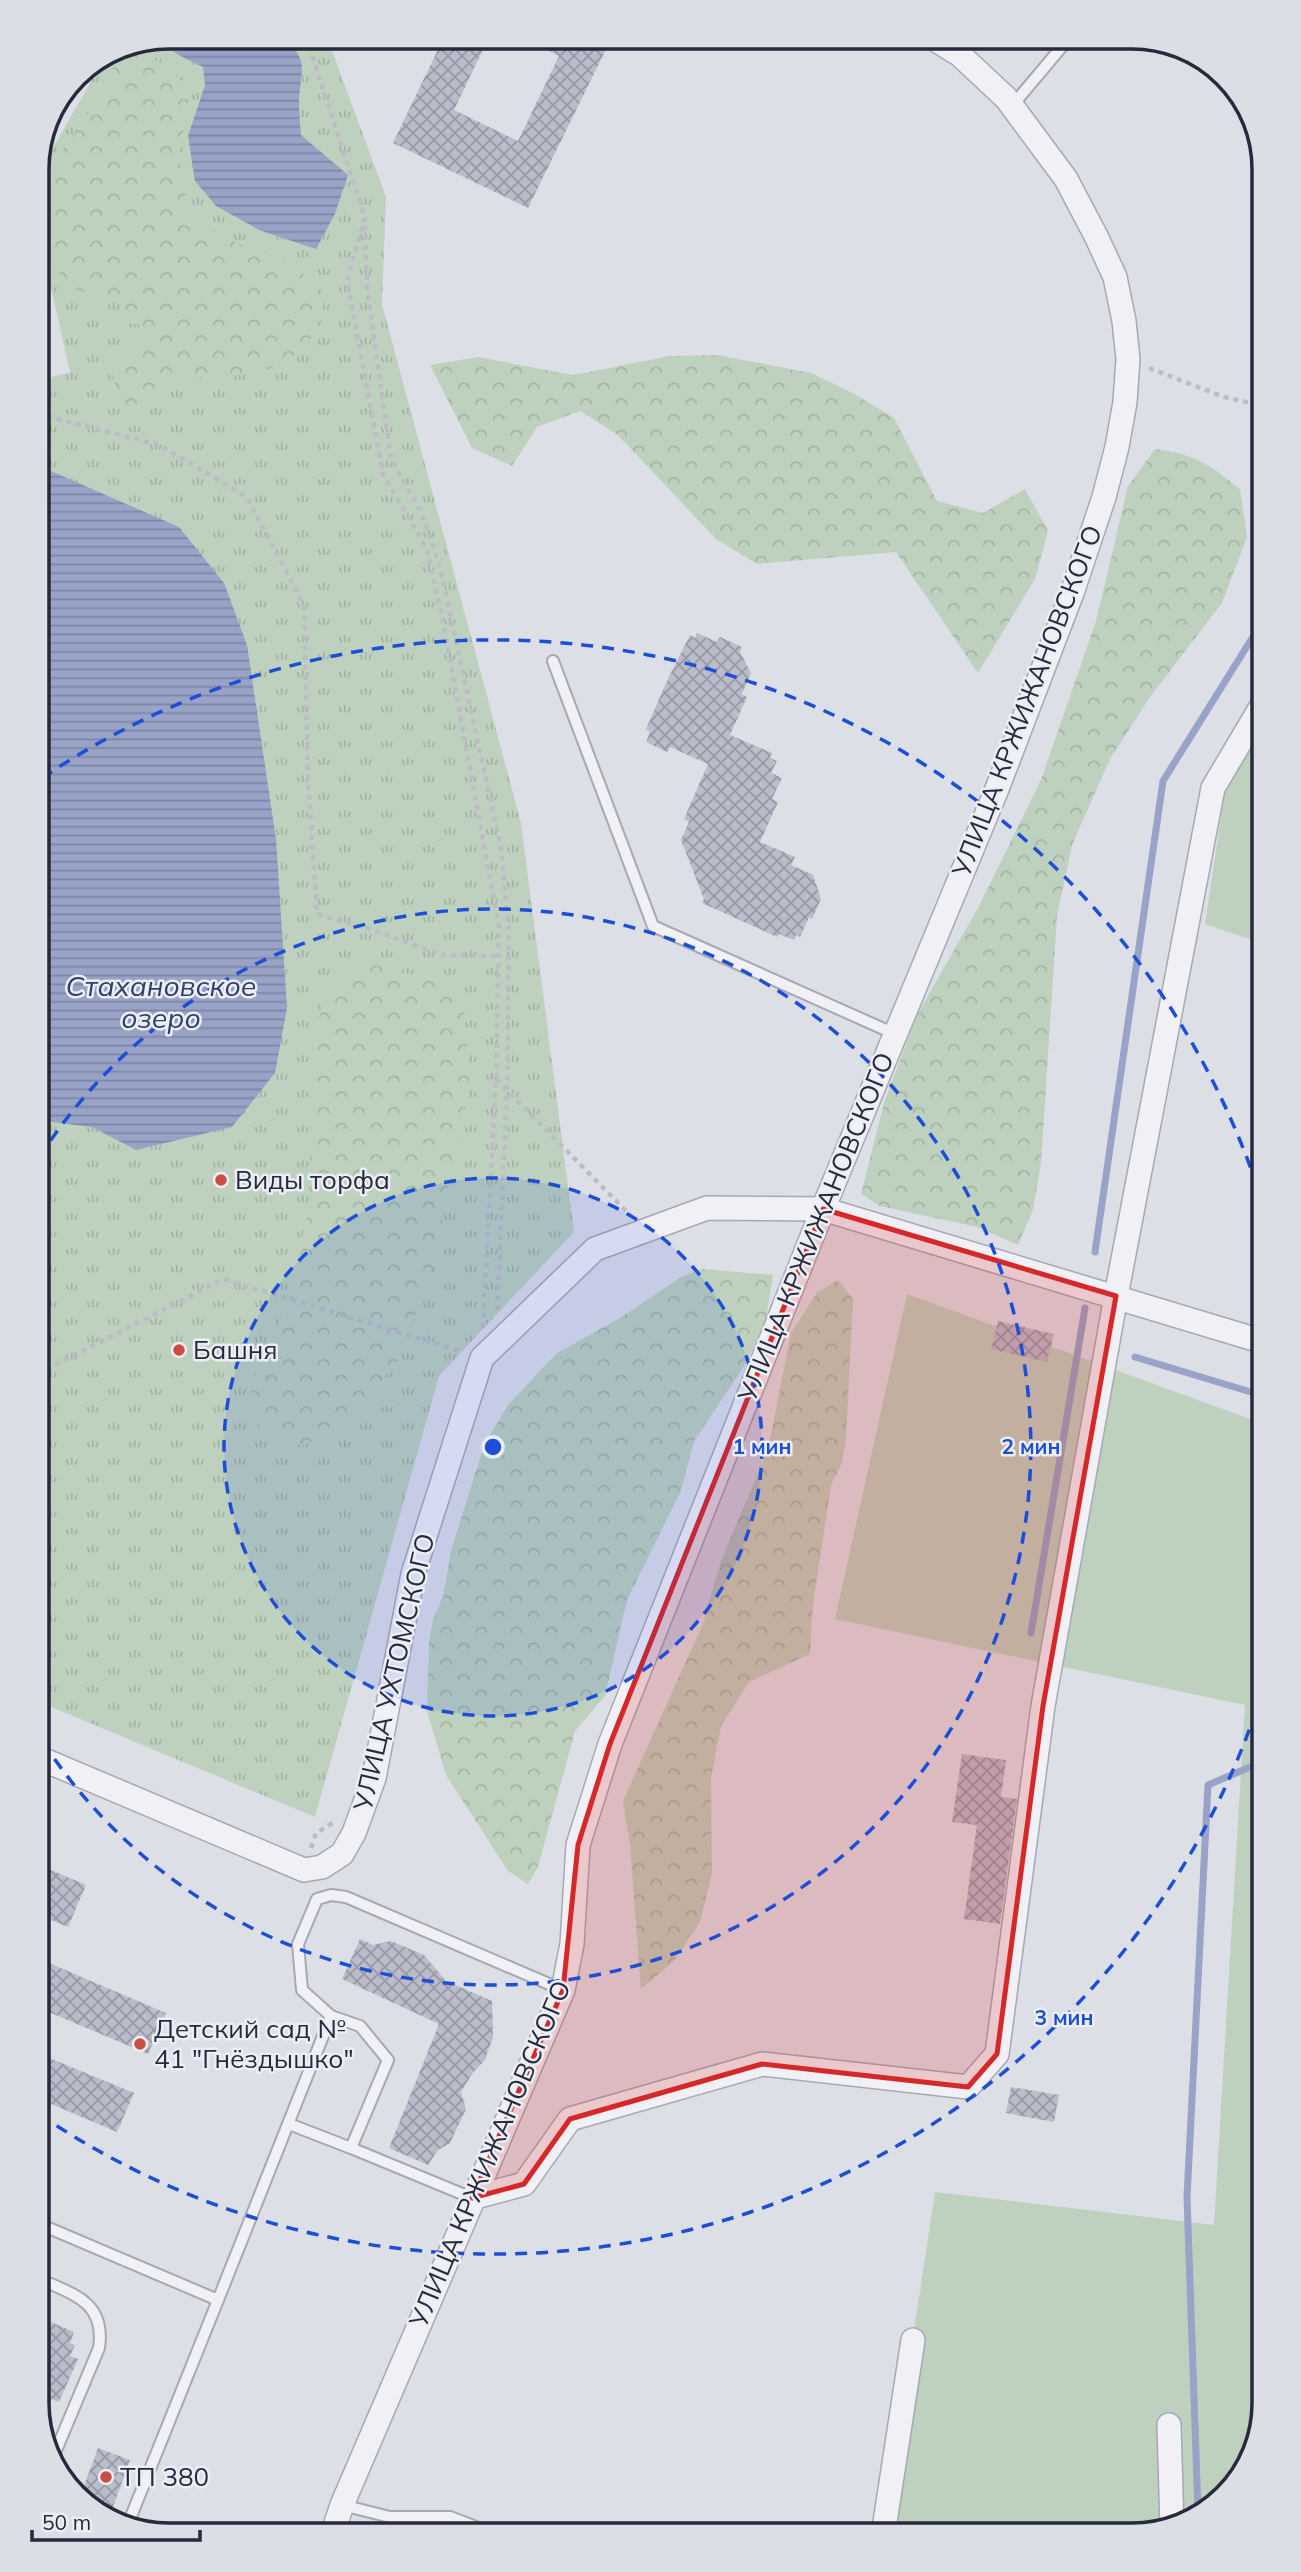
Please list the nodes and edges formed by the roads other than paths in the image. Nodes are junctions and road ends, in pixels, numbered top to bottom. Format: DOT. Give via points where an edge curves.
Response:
graph roads {
  1 [pos="950,49"];
  2 [pos="1060,49"];
  3 [pos="1012,106"];
  4 [pos="553,661"];
  5 [pos="1252,722"];
  6 [pos="895,1034"];
  7 [pos="823,1209"];
  8 [pos="1116,1296"];
  9 [pos="1252,1338"];
  10 [pos="49,1762"];
  11 [pos="563,1990"];
  12 [pos="331,2016"];
  13 [pos="289,2124"];
  14 [pos="351,2148"];
  15 [pos="472,2198"];
  16 [pos="49,2227"];
  17 [pos="49,2284"];
  18 [pos="218,2300"];
  19 [pos="913,2340"];
  20 [pos="1169,2426"];
  21 [pos="57,2447"];
  22 [pos="342,2505"];
  23 [pos="1172,2516"];
  24 [pos="131,2517"];
  25 [pos="336,2523"];
  26 [pos="466,2523"];
  27 [pos="885,2523"];
  1 -- 3 [label="street, УЛИЦА КРЖИЖАНОВСКОГО"];
  2 -- 3 [label="lane"];
  3 -- 6 [label="street, УЛИЦА КРЖИЖАНОВСКОГО" via="1066,179 1115,277 1128,359 1125,402 1117,447 1084,556 997,789"];
  4 -- 6 [label="lane" via="653,926"];
  5 -- 8 [label="street" via="1213,788"];
  6 -- 7 [label="street, УЛИЦА КРЖИЖАНОВСКОГО"];
  7 -- 8 [label="street, УЛИЦА УХТОМСКОГО"];
  7 -- 10 [label="street, УЛИЦА УХТОМСКОГО" via="707,1208 595,1250 489,1352 413,1574 374,1778 342,1854 313,1869"];
  7 -- 11 [label="street, УЛИЦА КРЖИЖАНОВСКОГО" via="610,1744 578,1845 572,1944"];
  8 -- 9 [label="street, УЛИЦА УХТОМСКОГО"];
  8 -- 15 [label="street" via="1043,1706 997,2054 968,2087 762,2064 570,2119 524,2184"];
  11 -- 12 [label="lane" via="346,1897 331,1895 317,1899 298,1944 302,1990"];
  11 -- 15 [label="street, УЛИЦА КРЖИЖАНОВСКОГО"];
  12 -- 13 [label="lane"];
  12 -- 14 [label="lane" via="360,2026 388,2060"];
  13 -- 14 [label="lane"];
  13 -- 18 [label="lane"];
  14 -- 15 [label="lane"];
  15 -- 22 [label="street, УЛИЦА КРЖИЖАНОВСКОГО"];
  16 -- 18 [label="lane"];
  17 -- 21 [label="lane" via="84,2300 101,2332 99,2348"];
  18 -- 24 [label="lane"];
  19 -- 27 [label="street"];
  20 -- 23 [label="street"];
  22 -- 25 [label="street, УЛИЦА КРЖИЖАНОВСКОГО"];
  22 -- 26 [label="lane" via="390,2517 450,2517"];
}
